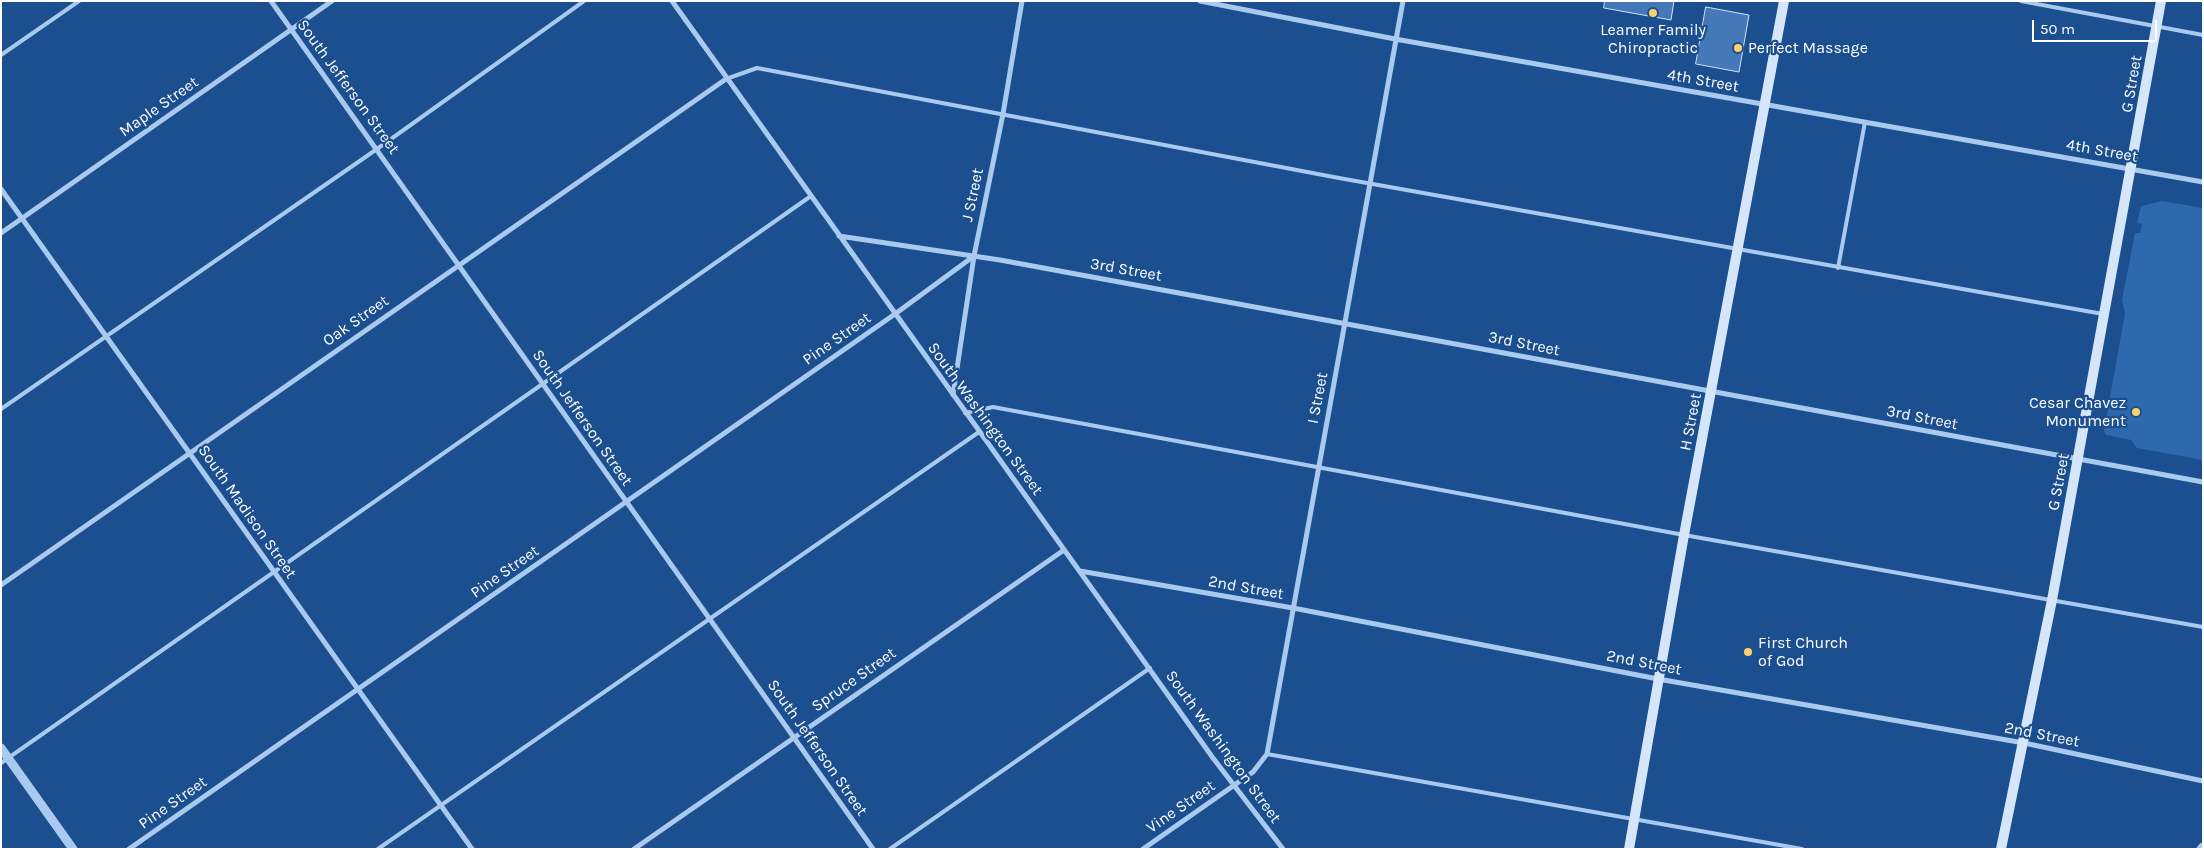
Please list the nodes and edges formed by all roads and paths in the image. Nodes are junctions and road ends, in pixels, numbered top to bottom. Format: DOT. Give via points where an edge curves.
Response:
graph roads {
  1 [pos="78,1"];
  2 [pos="271,1"];
  3 [pos="332,1"];
  4 [pos="584,1"];
  5 [pos="672,1"];
  6 [pos="1022,1"];
  7 [pos="1200,1"];
  8 [pos="1403,1"];
  9 [pos="1784,1"];
  10 [pos="2021,1"];
  11 [pos="2161,1"];
  12 [pos="2158,26"];
  13 [pos="291,30"];
  14 [pos="2203,35"];
  15 [pos="1395,39"];
  16 [pos="1,55"];
  17 [pos="726,80"];
  18 [pos="1766,104"];
  19 [pos="1003,114"];
  20 [pos="1865,122"];
  21 [pos="378,149"];
  22 [pos="2132,169"];
  23 [pos="1370,182"];
  24 [pos="2203,182"];
  25 [pos="1,189"];
  26 [pos="811,196"];
  27 [pos="22,218"];
  28 [pos="1,232"];
  29 [pos="839,236"];
  30 [pos="1738,250"];
  31 [pos="974,256"];
  32 [pos="459,264"];
  33 [pos="1838,268"];
  34 [pos="895,314"];
  35 [pos="2105,314"];
  36 [pos="1345,324"];
  37 [pos="105,336"];
  38 [pos="544,385"];
  39 [pos="1712,392"];
  40 [pos="953,395"];
  41 [pos="1,409"];
  42 [pos="965,413"];
  43 [pos="979,432"];
  44 [pos="189,453"];
  45 [pos="2078,460"];
  46 [pos="1317,467"];
  47 [pos="2203,482"];
  48 [pos="626,502"];
  49 [pos="1684,535"];
  50 [pos="1064,550"];
  51 [pos="1080,571"];
  52 [pos="274,572"];
  53 [pos="1,585"];
  54 [pos="2052,600"];
  55 [pos="1293,608"];
  56 [pos="711,619"];
  57 [pos="2203,626"];
  58 [pos="1150,668"];
  59 [pos="1658,679"];
  60 [pos="359,690"];
  61 [pos="794,737"];
  62 [pos="2024,743"];
  63 [pos="1,748"];
  64 [pos="1267,754"];
  65 [pos="5,761"];
  66 [pos="2203,781"];
  67 [pos="1234,786"];
  68 [pos="441,805"];
  69 [pos="1635,820"];
  70 [pos="73,849"];
  71 [pos="130,849"];
  72 [pos="378,849"];
  73 [pos="472,849"];
  74 [pos="634,849"];
  75 [pos="874,849"];
  76 [pos="890,849"];
  77 [pos="1143,849"];
  78 [pos="1283,849"];
  79 [pos="1630,849"];
  80 [pos="1802,849"];
  81 [pos="2000,849"];
  1 -- 16 [label="lane"];
  2 -- 13 [label="street, South Jefferson Street"];
  3 -- 13 [label="street, Maple Street"];
  4 -- 21 [label="lane"];
  5 -- 17 [label="street, South Washington Street"];
  6 -- 19 [label="street, J Street"];
  7 -- 15 [label="street, 4th Street"];
  8 -- 15 [label="street, I Street"];
  9 -- 18 [label="main road, H Street"];
  10 -- 12 [label="lane"];
  11 -- 12 [label="main road, G Street"];
  12 -- 14 [label="lane"];
  12 -- 22 [label="main road, G Street"];
  13 -- 21 [label="street, South Jefferson Street"];
  13 -- 27 [label="street, Maple Street"];
  15 -- 18 [label="street, 4th Street"];
  15 -- 23 [label="street, I Street"];
  17 -- 19 [label="lane" via="757,68"];
  17 -- 26 [label="street, South Washington Street"];
  17 -- 32 [label="street, Oak Street"];
  18 -- 20 [label="street, 4th Street"];
  18 -- 30 [label="main road, H Street"];
  19 -- 23 [label="lane"];
  19 -- 31 [label="street, J Street"];
  20 -- 22 [label="street, 4th Street"];
  20 -- 33 [label="lane"];
  21 -- 32 [label="street, South Jefferson Street"];
  21 -- 37 [label="lane"];
  22 -- 24 [label="street, 4th Street"];
  22 -- 35 [label="main road, G Street"];
  23 -- 30 [label="lane"];
  23 -- 36 [label="street, I Street"];
  25 -- 27 [label="street, South Madison Street"];
  26 -- 29 [label="street, South Washington Street"];
  26 -- 38 [label="lane"];
  27 -- 28 [label="street, Maple Street"];
  27 -- 37 [label="street, South Madison Street"];
  29 -- 31 [label="street, 3rd Street"];
  29 -- 34 [label="street, South Washington Street"];
  30 -- 33 [label="lane"];
  30 -- 39 [label="main road, H Street"];
  31 -- 34 [label="street, Pine Street"];
  31 -- 36 [label="street, 3rd Street"];
  31 -- 40 [label="street, J Street"];
  32 -- 38 [label="street, South Jefferson Street"];
  32 -- 44 [label="street, Oak Street"];
  33 -- 35 [label="lane"];
  34 -- 40 [label="street, South Washington Street"];
  34 -- 48 [label="street, Pine Street"];
  35 -- 45 [label="main road, G Street"];
  36 -- 39 [label="street, 3rd Street"];
  36 -- 46 [label="street, I Street"];
  37 -- 41 [label="lane"];
  37 -- 44 [label="street, South Madison Street"];
  38 -- 48 [label="street, South Jefferson Street"];
  38 -- 52 [label="lane"];
  39 -- 45 [label="street, 3rd Street"];
  39 -- 49 [label="main road, H Street"];
  40 -- 42 [label="street, South Washington Street"];
  42 -- 43 [label="street, South Washington Street"];
  42 -- 46 [label="lane" via="994,407"];
  43 -- 50 [label="street, South Washington Street"];
  43 -- 56 [label="lane"];
  44 -- 52 [label="street, South Madison Street"];
  44 -- 53 [label="street, Oak Street"];
  45 -- 47 [label="street, 3rd Street"];
  45 -- 54 [label="main road, G Street"];
  46 -- 49 [label="lane"];
  46 -- 55 [label="street, I Street"];
  48 -- 56 [label="street, South Jefferson Street"];
  48 -- 60 [label="street, Pine Street"];
  49 -- 54 [label="lane"];
  49 -- 59 [label="main road, H Street"];
  50 -- 51 [label="street, South Washington Street"];
  50 -- 61 [label="street, Spruce Street"];
  51 -- 55 [label="street, 2nd Street"];
  51 -- 58 [label="street, South Washington Street"];
  52 -- 60 [label="street, South Madison Street"];
  52 -- 65 [label="lane"];
  54 -- 57 [label="lane"];
  54 -- 62 [label="main road, G Street"];
  55 -- 59 [label="street, 2nd Street"];
  55 -- 64 [label="street, I Street"];
  56 -- 61 [label="street, South Jefferson Street"];
  56 -- 68 [label="lane"];
  58 -- 67 [label="street, South Washington Street"];
  58 -- 76 [label="lane"];
  59 -- 62 [label="street, 2nd Street"];
  59 -- 69 [label="main road, H Street"];
  60 -- 68 [label="street, South Madison Street"];
  60 -- 71 [label="street, Pine Street"];
  61 -- 74 [label="street, Spruce Street"];
  61 -- 75 [label="street, South Jefferson Street"];
  62 -- 66 [label="street, 2nd Street"];
  62 -- 81 [label="main road, G Street"];
  63 -- 65 [label="street"];
  64 -- 67 [label="street"];
  64 -- 69 [label="lane"];
  65 -- 70 [label="street"];
  67 -- 77 [label="street, Vine Street"];
  67 -- 78 [label="street, South Washington Street"];
  68 -- 72 [label="lane"];
  68 -- 73 [label="street, South Madison Street"];
  69 -- 79 [label="main road, H Street"];
  69 -- 80 [label="lane"];
}
